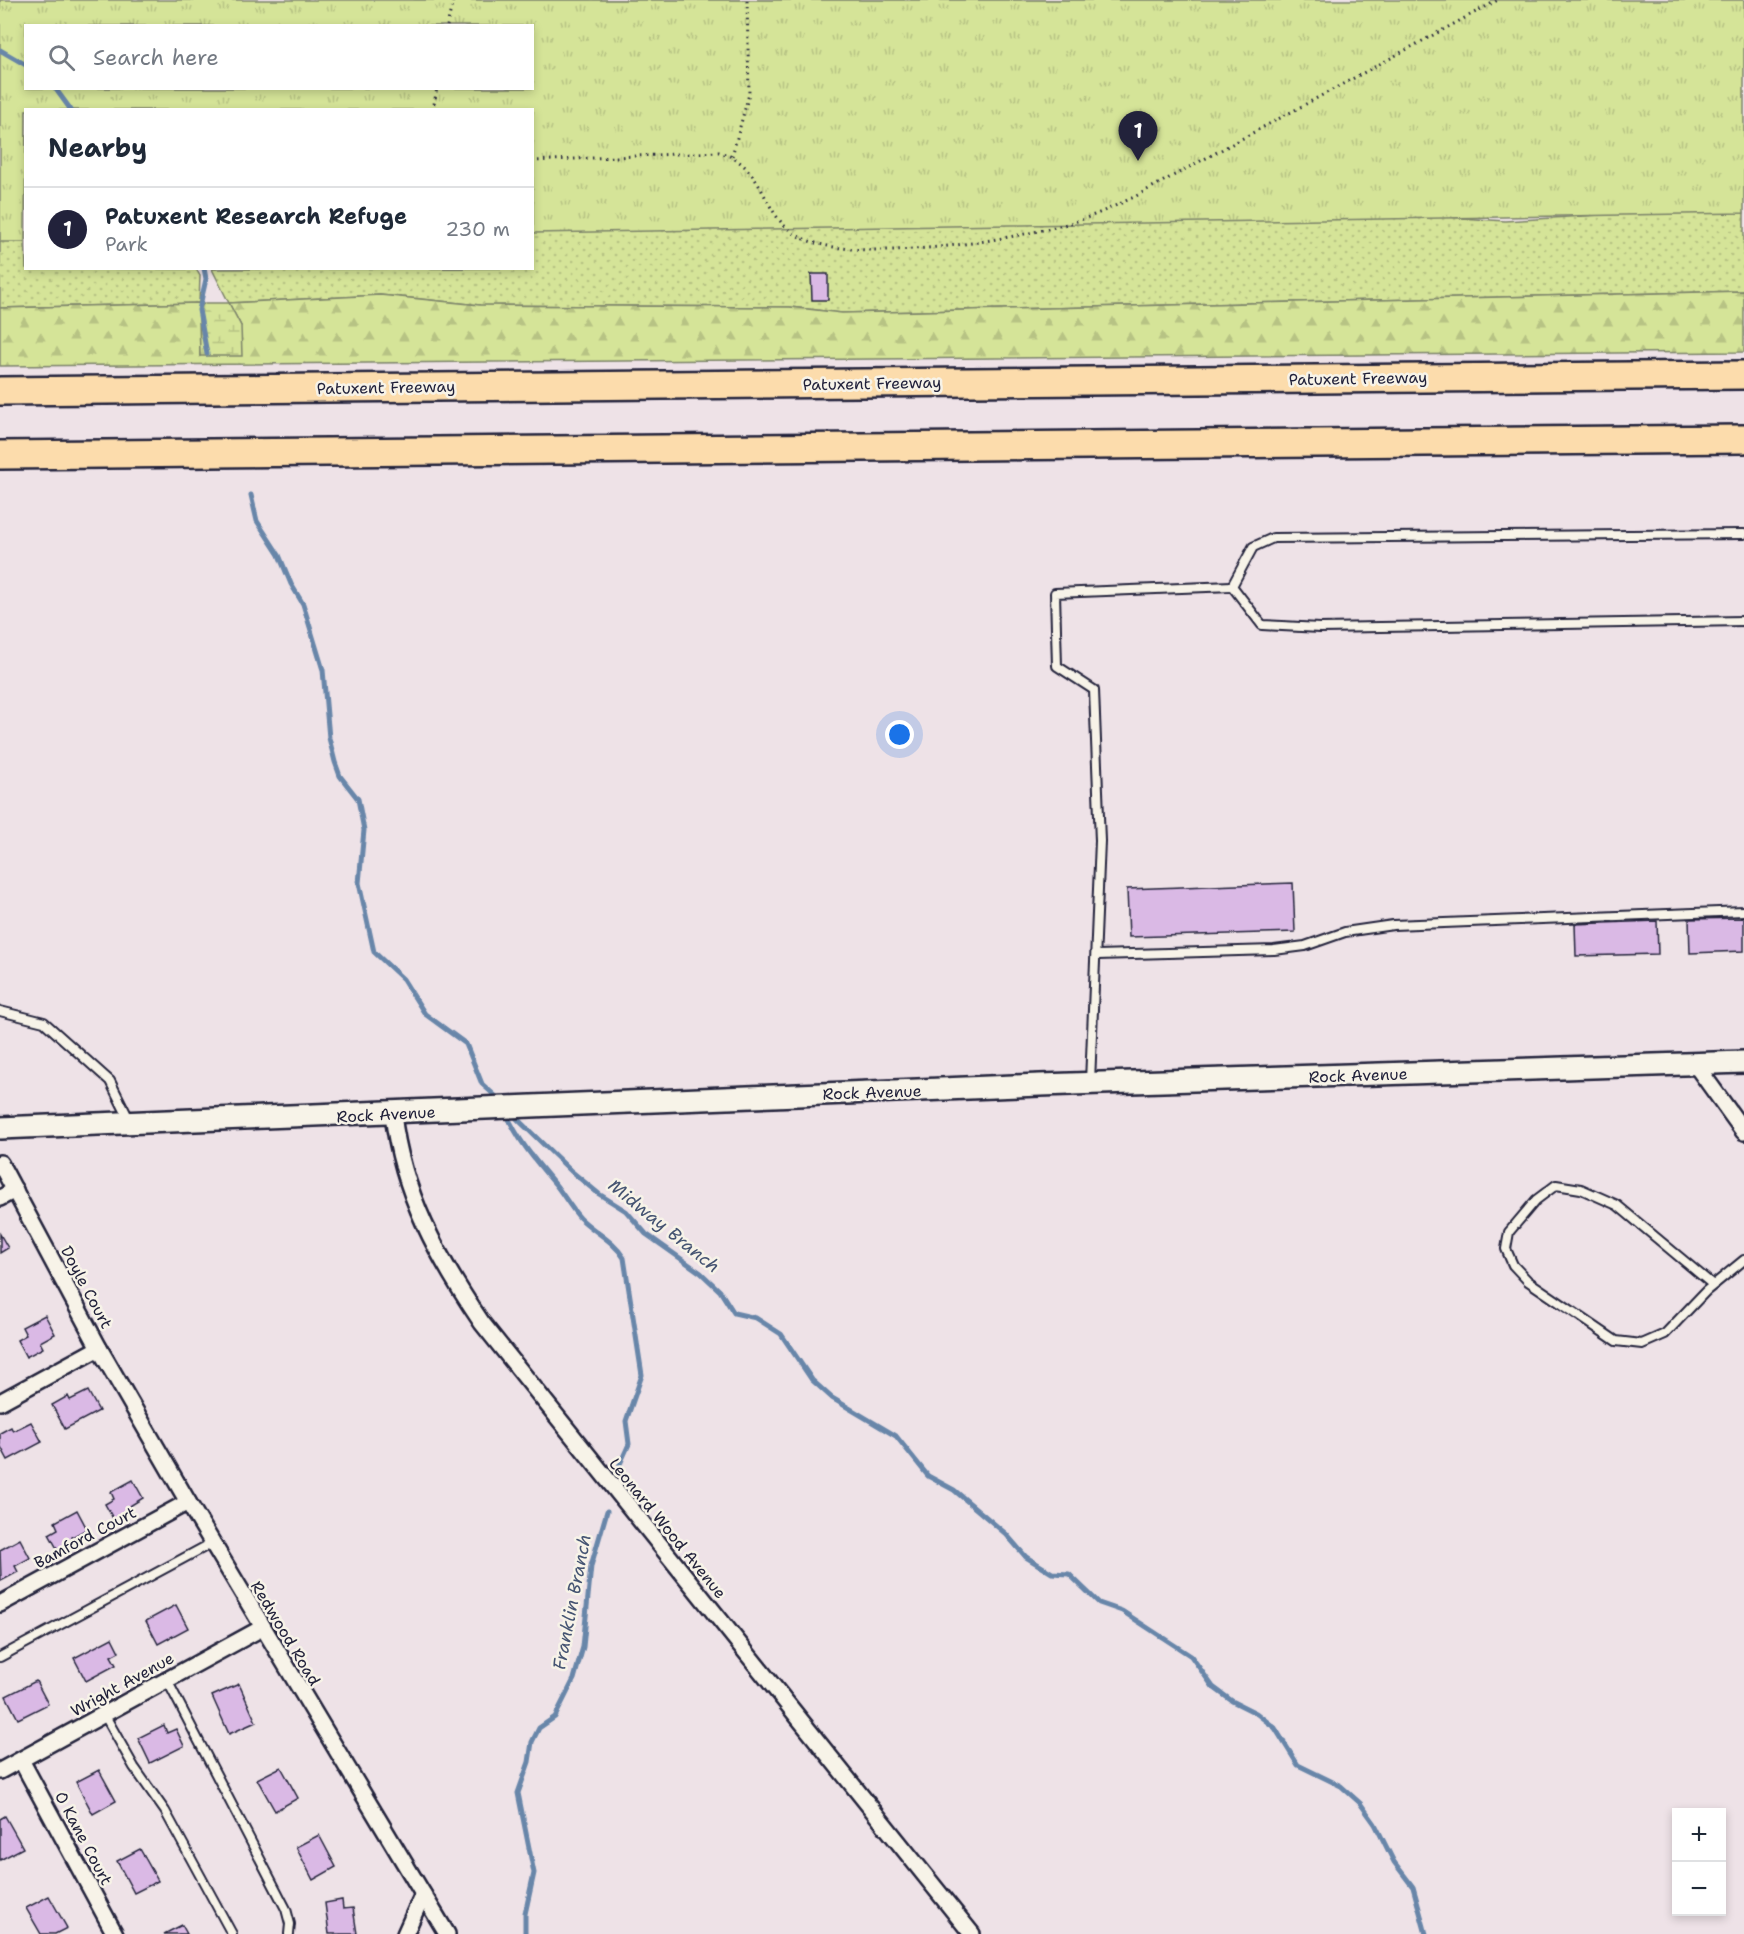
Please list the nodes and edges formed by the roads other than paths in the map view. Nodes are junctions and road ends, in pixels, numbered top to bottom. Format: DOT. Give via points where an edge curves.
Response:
graph roads {
  1 [pos="1744,375"];
  2 [pos="0,391"];
  3 [pos="1744,439"];
  4 [pos="0,455"];
  5 [pos="1744,534"];
  6 [pos="1232,586"];
  7 [pos="1744,621"];
  8 [pos="1744,911"];
  9 [pos="1097,955"];
  10 [pos="0,1011"];
  11 [pos="1744,1062"];
  12 [pos="1695,1064"];
  13 [pos="1090,1083"];
  14 [pos="393,1114"];
  15 [pos="131,1124"];
  16 [pos="0,1128"];
  17 [pos="1744,1132"];
  18 [pos="0,1163"];
  19 [pos="15,1190"];
  20 [pos="0,1198"];
  21 [pos="1744,1260"];
  22 [pos="1713,1285"];
  23 [pos="99,1348"];
  24 [pos="0,1402"];
  25 [pos="188,1502"];
  26 [pos="212,1543"];
  27 [pos="0,1604"];
  28 [pos="262,1628"];
  29 [pos="0,1657"];
  30 [pos="167,1680"];
  31 [pos="104,1714"];
  32 [pos="21,1760"];
  33 [pos="0,1771"];
  34 [pos="423,1894"];
  35 [pos="115,1934"];
  36 [pos="232,1934"];
  37 [pos="289,1934"];
  38 [pos="405,1934"];
  39 [pos="447,1934"];
  40 [pos="972,1934"];
  1 -- 2 [label="highway, Patuxent Freeway"];
  3 -- 4 [label="highway"];
  5 -- 6 [label="lane" via="1273,537 1253,547"];
  6 -- 7 [label="lane" via="1262,625 1320,628"];
  6 -- 9 [label="lane" via="1054,593 1058,666 1094,690 1100,841"];
  8 -- 9 [label="lane" via="1393,925 1344,932 1305,946 1274,950"];
  9 -- 13 [label="lane"];
  10 -- 15 [label="lane" via="44,1022 110,1081"];
  11 -- 12 [label="street, Rock Avenue"];
  12 -- 13 [label="street, Rock Avenue"];
  12 -- 17 [label="street"];
  13 -- 14 [label="street, Rock Avenue"];
  14 -- 15 [label="street, Rock Avenue"];
  14 -- 40 [label="street, Leonard Wood Avenue" via="396,1146 414,1203 443,1262 482,1323"];
  15 -- 16 [label="street, Rock Avenue"];
  18 -- 19 [label="street, Doyle Court"];
  19 -- 20 [label="street"];
  19 -- 23 [label="street, Doyle Court"];
  21 -- 22 [label="lane"];
  22 -- 22 [label="lane" via="1665,1334 1642,1344 1616,1341 1528,1281 1513,1265 1506,1249 1509,1232 1536,1200 1556,1185 1573,1188 1617,1205"];
  23 -- 24 [label="street, Doyle Court"];
  23 -- 25 [label="street, Redwood Road"];
  25 -- 26 [label="street, Redwood Road"];
  25 -- 27 [label="street, Bamford Court"];
  26 -- 28 [label="street, Redwood Road"];
  26 -- 29 [label="lane"];
  28 -- 30 [label="street, Wright Avenue"];
  28 -- 34 [label="street, Redwood Road"];
  30 -- 31 [label="street, Wright Avenue"];
  30 -- 37 [label="lane" via="286,1909 291,1924"];
  31 -- 32 [label="street, Wright Avenue"];
  31 -- 36 [label="lane" via="165,1811"];
  32 -- 33 [label="street, Wright Avenue"];
  32 -- 35 [label="street, O Kane Court"];
  34 -- 38 [label="street"];
  34 -- 39 [label="street, Redwood Road"];
}
